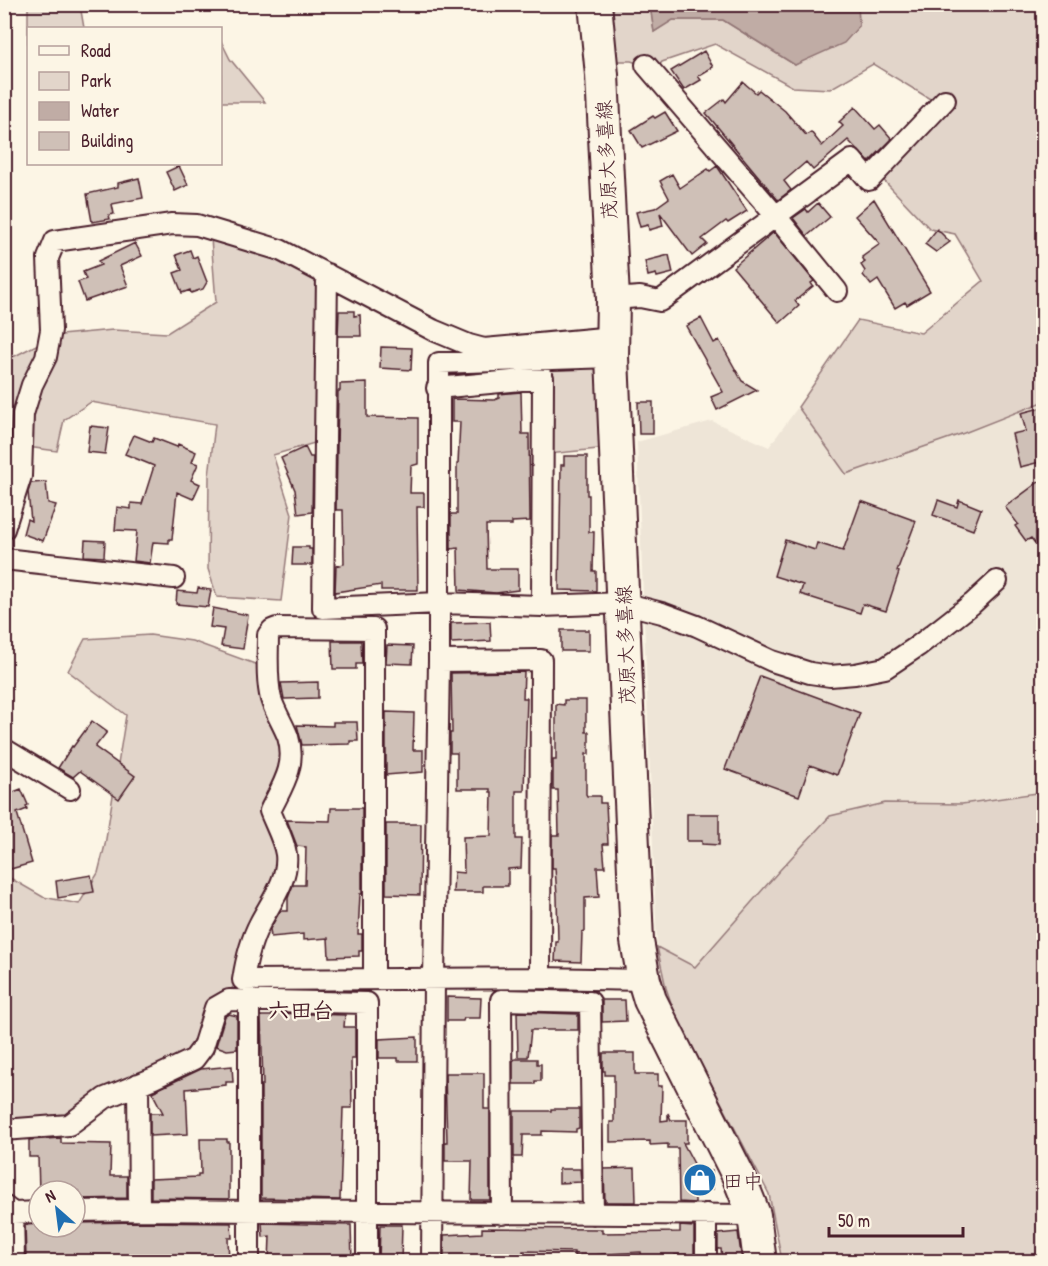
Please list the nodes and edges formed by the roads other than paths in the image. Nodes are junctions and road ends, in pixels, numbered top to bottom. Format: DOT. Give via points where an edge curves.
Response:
graph roads {
  1 [pos="595,4"];
  2 [pos="646,65"];
  3 [pos="945,100"];
  4 [pos="775,215"];
  5 [pos="327,274"];
  6 [pos="837,291"];
  7 [pos="613,299"];
  8 [pos="612,347"];
  9 [pos="437,388"];
  10 [pos="4,529"];
  11 [pos="4,559"];
  12 [pos="174,578"];
  13 [pos="997,581"];
  14 [pos="439,603"];
  15 [pos="623,603"];
  16 [pos="542,606"];
  17 [pos="439,660"];
  18 [pos="4,749"];
  19 [pos="70,789"];
  20 [pos="540,978"];
  21 [pos="374,979"];
  22 [pos="434,979"];
  23 [pos="644,980"];
  24 [pos="249,999"];
  25 [pos="138,1084"];
  26 [pos="4,1130"];
  27 [pos="9,1209"];
  28 [pos="139,1210"];
  29 [pos="27,1211"];
  30 [pos="87,1211"];
  31 [pos="250,1212"];
  32 [pos="367,1212"];
  33 [pos="432,1213"];
  34 [pos="502,1214"];
  35 [pos="593,1214"];
  36 [pos="706,1214"];
  37 [pos="754,1215"];
  38 [pos="12,1262"];
  39 [pos="249,1262"];
  40 [pos="366,1262"];
  41 [pos="432,1262"];
  42 [pos="706,1262"];
  43 [pos="760,1262"];
  1 -- 7 [label="main road, 茂原大多喜線"];
  2 -- 4 [label="street"];
  3 -- 4 [label="street" via="869,180 852,160"];
  4 -- 6 [label="street"];
  4 -- 7 [label="street" via="660,301 640,297"];
  5 -- 8 [label="street" via="433,330 483,349"];
  5 -- 10 [label="street" via="280,250 197,225 172,224 55,241 48,258 50,339 23,414 21,476"];
  5 -- 14 [label="street" via="322,608"];
  7 -- 8 [label="main road, 茂原大多喜線"];
  8 -- 9 [label="street" via="439,363"];
  8 -- 15 [label="main road, 茂原大多喜線"];
  9 -- 14 [label="street"];
  9 -- 16 [label="street" via="543,378"];
  11 -- 12 [label="street"];
  13 -- 15 [label="street" via="885,668 830,676 772,661 697,626"];
  14 -- 16 [label="street"];
  14 -- 17 [label="street"];
  15 -- 16 [label="street"];
  15 -- 23 [label="main road, 茂原大多喜線" via="637,941"];
  17 -- 20 [label="street" via="541,660"];
  17 -- 22 [label="street"];
  18 -- 19 [label="street"];
  20 -- 22 [label="street"];
  20 -- 23 [label="street"];
  21 -- 21 [label="street" via="243,980 259,924 286,867 286,853 270,811 289,776 290,763 288,738 268,682 268,635 277,628 374,629"];
  21 -- 22 [label="street"];
  22 -- 33 [label="street"];
  23 -- 37 [label="main road, 茂原大多喜線" via="650,1000"];
  24 -- 25 [label="street" via="229,1000 215,1008 203,1047 194,1059"];
  24 -- 31 [label="street"];
  24 -- 32 [label="street" via="367,1003"];
  25 -- 26 [label="street" via="105,1098 69,1125"];
  25 -- 28 [label="street"];
  27 -- 29 [label="street"];
  27 -- 38 [label="street"];
  28 -- 30 [label="street"];
  28 -- 31 [label="street"];
  31 -- 32 [label="street"];
  31 -- 39 [label="street"];
  32 -- 33 [label="street"];
  32 -- 40 [label="street"];
  33 -- 34 [label="street"];
  33 -- 41 [label="street"];
  34 -- 35 [label="street"];
  34 -- 35 [label="street" via="501,1000 590,1002"];
  35 -- 36 [label="street"];
  36 -- 37 [label="street"];
  36 -- 42 [label="street"];
  37 -- 43 [label="main road, 茂原大多喜線"];
}
